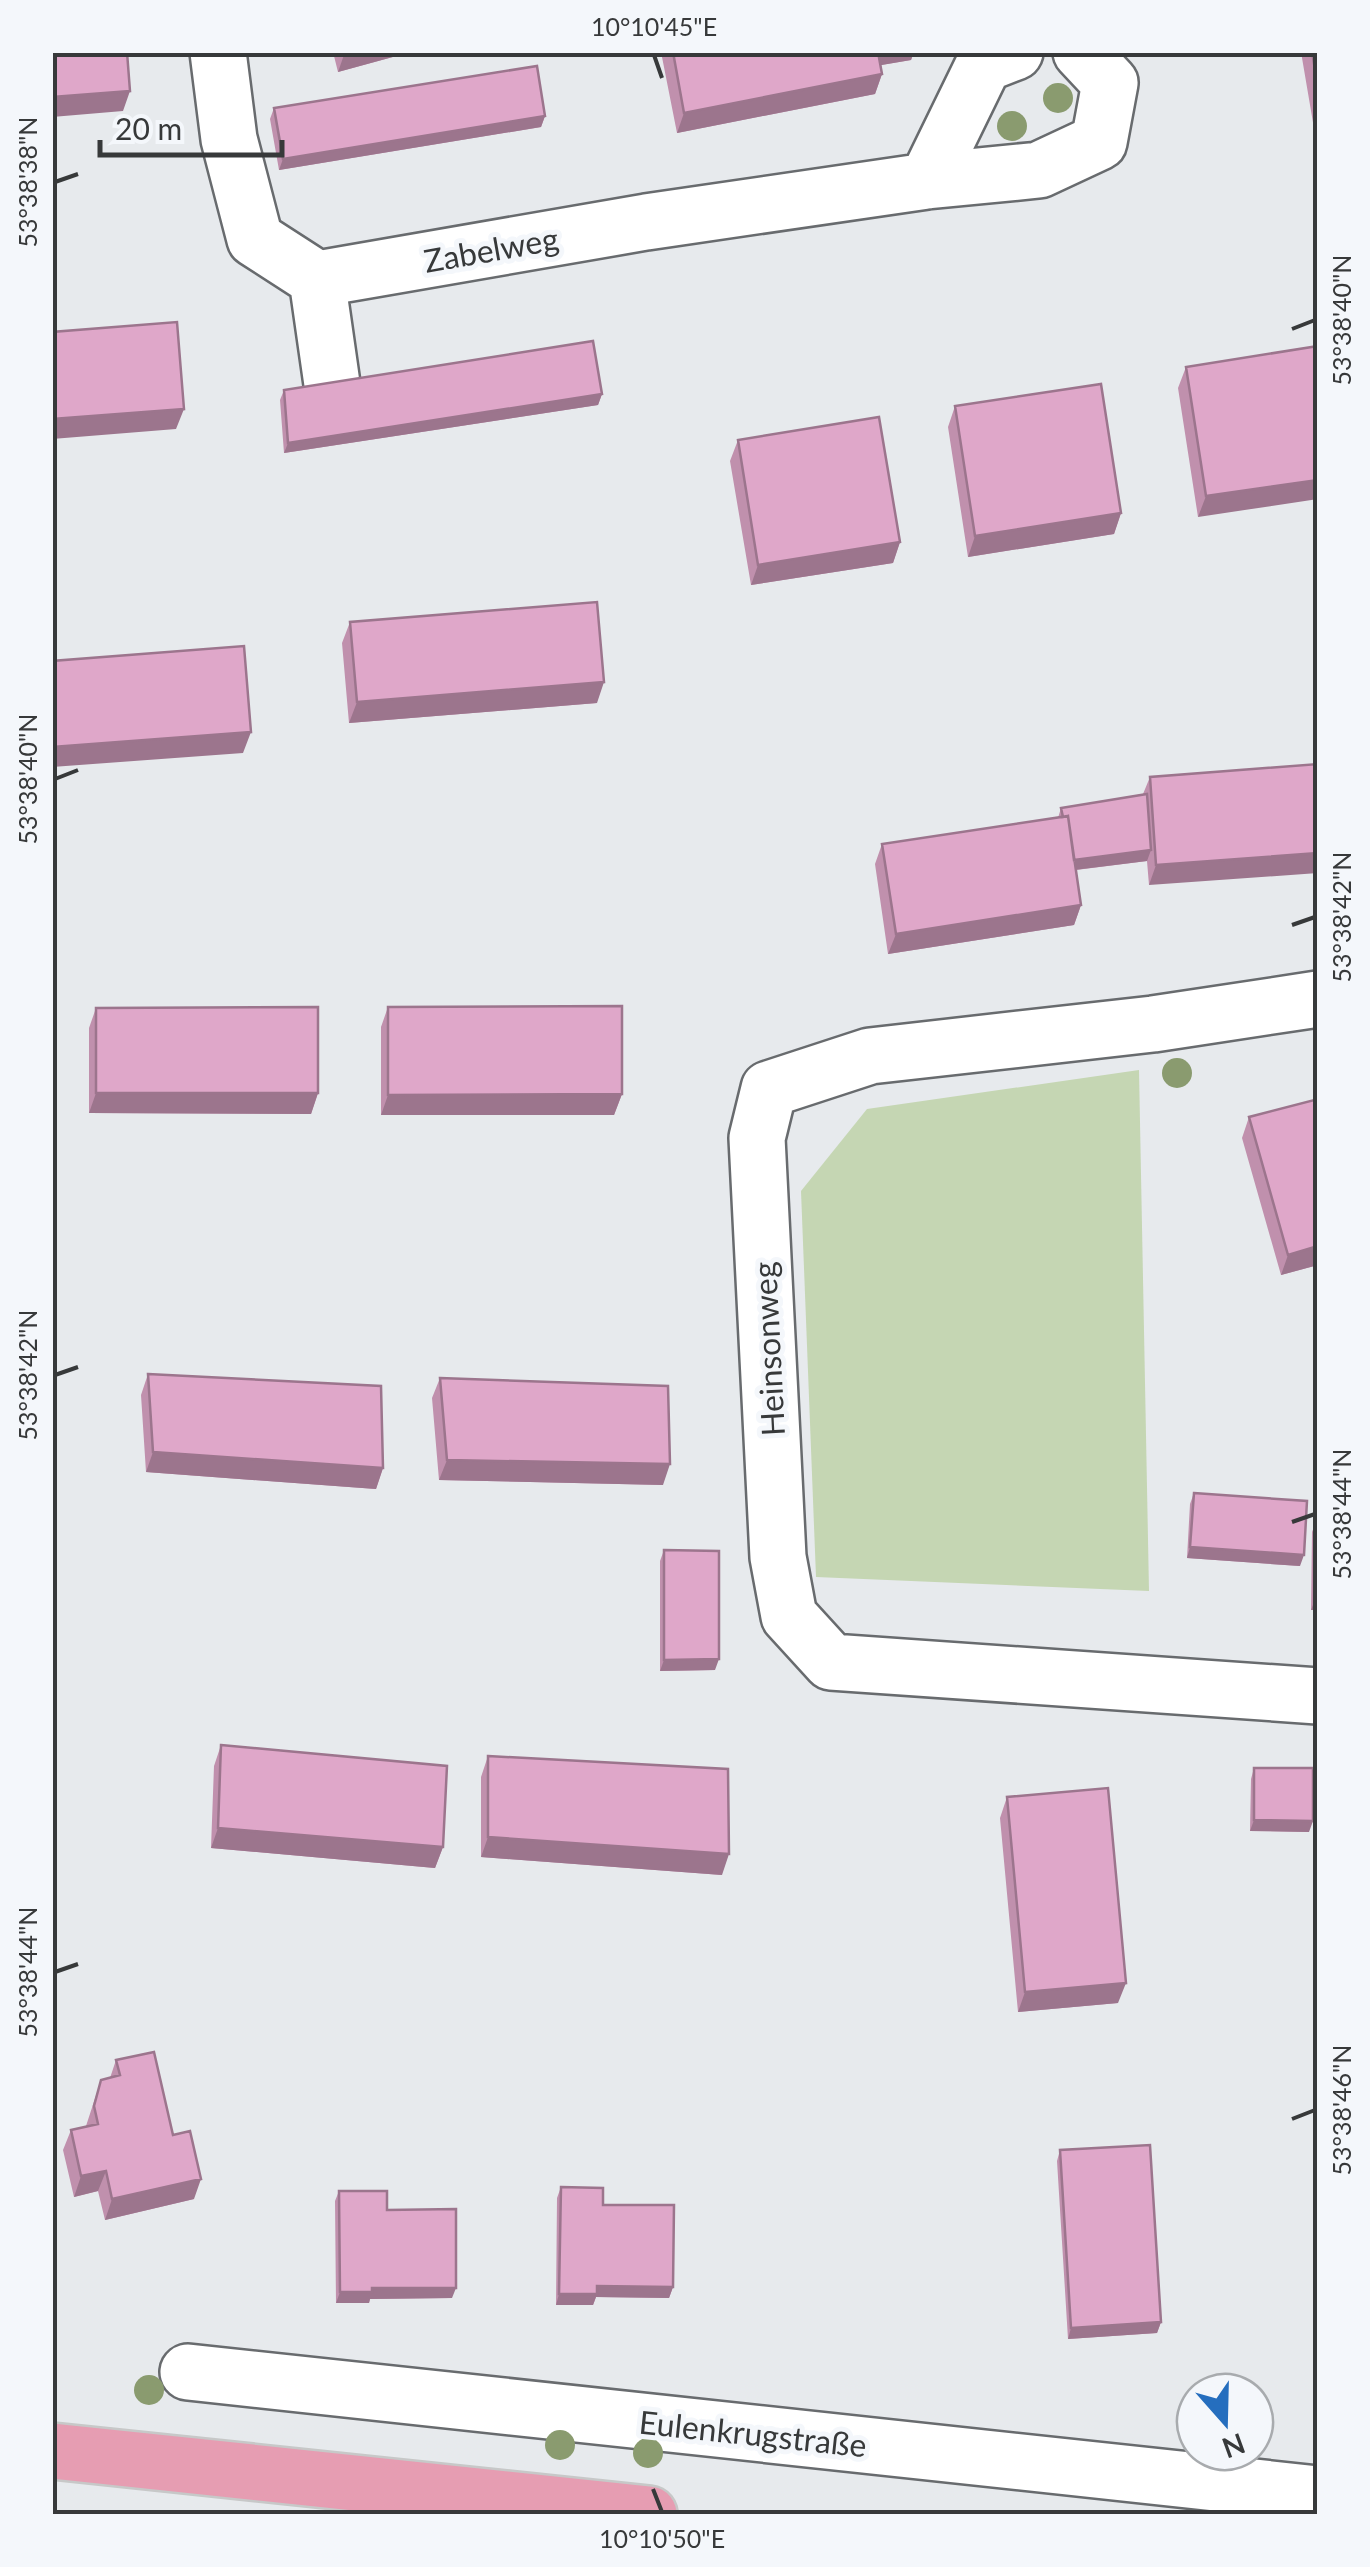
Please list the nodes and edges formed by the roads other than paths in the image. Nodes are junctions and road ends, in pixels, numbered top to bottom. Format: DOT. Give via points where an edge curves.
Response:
graph roads {
  1 [pos="218,52"];
  2 [pos="1016,52"];
  3 [pos="1081,52"];
  4 [pos="927,181"];
  5 [pos="317,279"];
  6 [pos="333,392"];
  7 [pos="1318,999"];
  8 [pos="1318,1696"];
  9 [pos="188,2372"];
  10 [pos="52,2451"];
  11 [pos="1318,2494"];
  12 [pos="649,2514"];
  1 -- 5 [label="street" via="229,139 255,240"];
  2 -- 4 [label="street" via="984,64"];
  3 -- 4 [label="street, Zabelweg" via="1110,83 1099,142 1040,170"];
  4 -- 5 [label="street, Zabelweg"];
  5 -- 6 [label="street"];
  7 -- 8 [label="street, Heinsonweg" via="870,1056 769,1089 757,1138 778,1557 789,1616 831,1662"];
  9 -- 11 [label="street, Eulenkrugstraße"];
  10 -- 12 [label="main road"];
}
